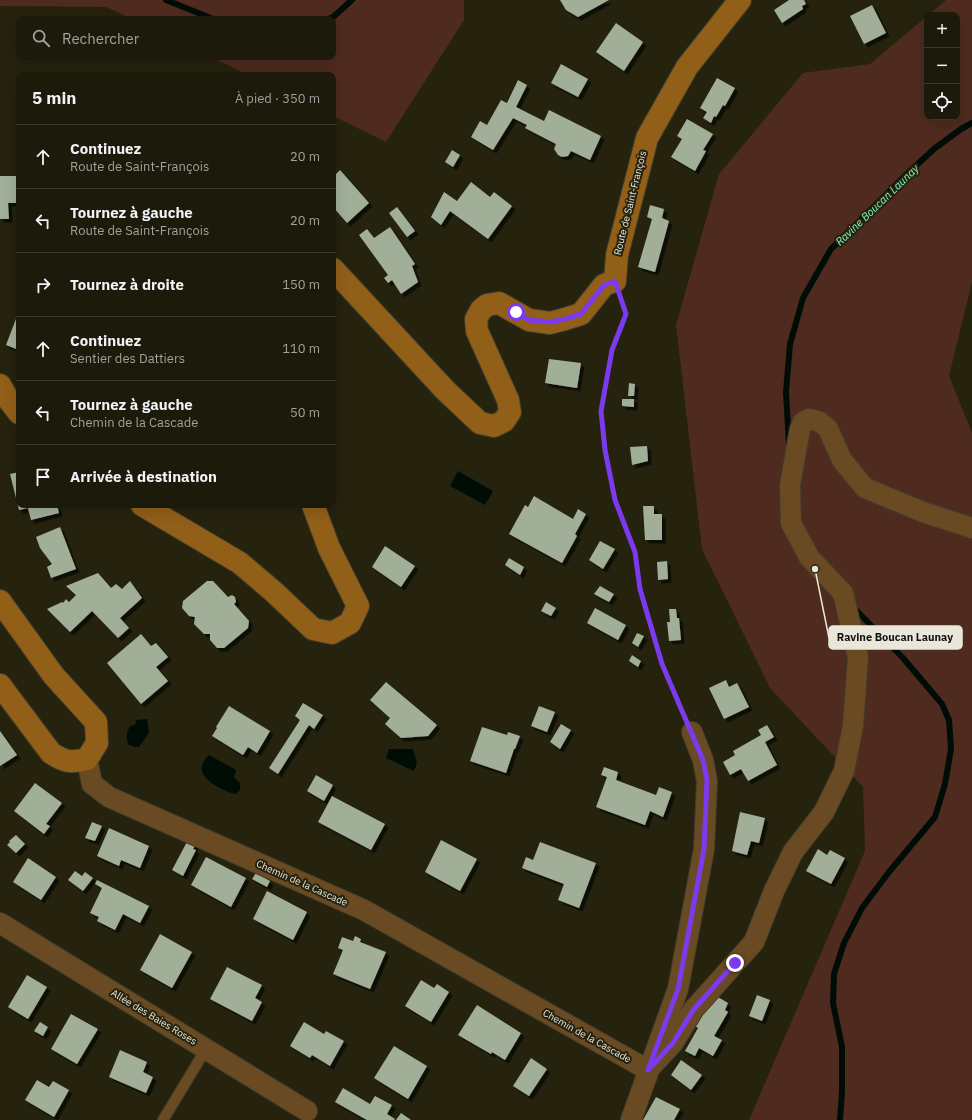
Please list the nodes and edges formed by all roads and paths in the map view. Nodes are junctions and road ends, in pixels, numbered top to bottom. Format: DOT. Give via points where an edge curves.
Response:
graph roads {
  1 [pos="740,0"];
  2 [pos="336,272"];
  3 [pos="615,281"];
  4 [pos="0,385"];
  5 [pos="16,409"];
  6 [pos="147,508"];
  7 [pos="314,508"];
  8 [pos="972,528"];
  9 [pos="0,601"];
  10 [pos="0,685"];
  11 [pos="692,732"];
  12 [pos="87,759"];
  13 [pos="0,923"];
  14 [pos="206,1049"];
  15 [pos="648,1070"];
  16 [pos="307,1111"];
  17 [pos="163,1120"];
  18 [pos="631,1120"];
  1 -- 3 [label="main road, Route de Saint-François" via="687,67 647,138 617,255"];
  2 -- 3 [label="main road" via="445,390 480,423 494,426 504,421 510,412 508,400 477,331 476,319 481,310 487,305 499,303 529,320 550,322 581,314 604,285"];
  3 -- 11 [label="path" via="626,314 612,350 601,411 605,450 615,500 635,552 640,589 662,664"];
  4 -- 5 [label="main road"];
  6 -- 7 [label="main road" via="240,563 313,629 332,633 350,623 358,606 329,548"];
  8 -- 15 [label="street" via="923,512 865,488 842,460 828,429 820,422 809,419 803,422 790,485 791,523 809,557 843,593 858,657 853,726 844,771 824,812 793,852 754,942 694,1009 673,1043"];
  9 -- 12 [label="main road" via="54,676 96,722 97,743"];
  10 -- 12 [label="main road" via="51,753 62,760 73,762"];
  11 -- 15 [label="street" via="703,760 707,780 704,849 678,989"];
  12 -- 15 [label="street, Chemin de la Cascade" via="92,784 109,797 364,910"];
  13 -- 14 [label="street, Allée des Baies Roses"];
  14 -- 16 [label="street, Allée des Baies Roses"];
  14 -- 17 [label="lane"];
  15 -- 18 [label="street"];
}
